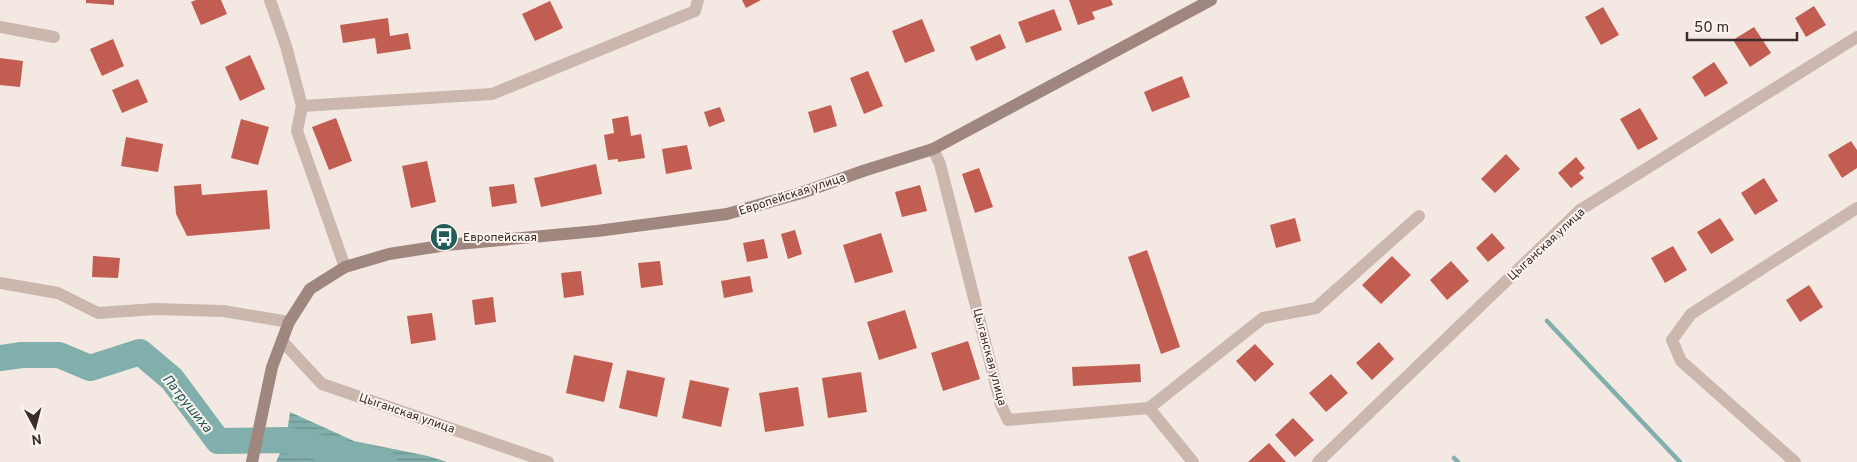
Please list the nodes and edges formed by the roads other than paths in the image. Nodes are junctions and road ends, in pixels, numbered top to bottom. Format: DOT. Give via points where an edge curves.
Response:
graph roads {
  1 [pos="270,0"];
  2 [pos="698,0"];
  3 [pos="1210,0"];
  4 [pos="0,27"];
  5 [pos="54,37"];
  6 [pos="1857,37"];
  7 [pos="302,106"];
  8 [pos="933,149"];
  9 [pos="1857,208"];
  10 [pos="1419,216"];
  11 [pos="345,267"];
  12 [pos="0,282"];
  13 [pos="289,322"];
  14 [pos="282,341"];
  15 [pos="1149,408"];
  16 [pos="252,462"];
  17 [pos="548,462"];
  18 [pos="1193,462"];
  19 [pos="1318,462"];
  20 [pos="1795,462"];
  1 -- 7 [label="street"];
  2 -- 7 [label="street" via="694,11 492,94"];
  3 -- 8 [label="street, Европейская улица"];
  4 -- 5 [label="street"];
  6 -- 19 [label="street, Цыганская улица" via="1580,210"];
  7 -- 11 [label="street" via="297,131"];
  8 -- 11 [label="street, Европейская улица" via="727,214 446,245 389,254"];
  8 -- 15 [label="street, Цыганская улица" via="940,164 1001,405 1008,420"];
  9 -- 20 [label="street" via="1691,314 1672,340 1681,361"];
  10 -- 15 [label="street" via="1316,308 1263,318"];
  11 -- 13 [label="street, Европейская улица" via="310,289"];
  12 -- 13 [label="street" via="58,293 98,313 155,309 223,311"];
  13 -- 14 [label="street, Европейская улица"];
  14 -- 16 [label="street, Европейская улица" via="272,367"];
  14 -- 17 [label="street, Цыганская улица" via="322,384"];
  15 -- 18 [label="street"];
}
